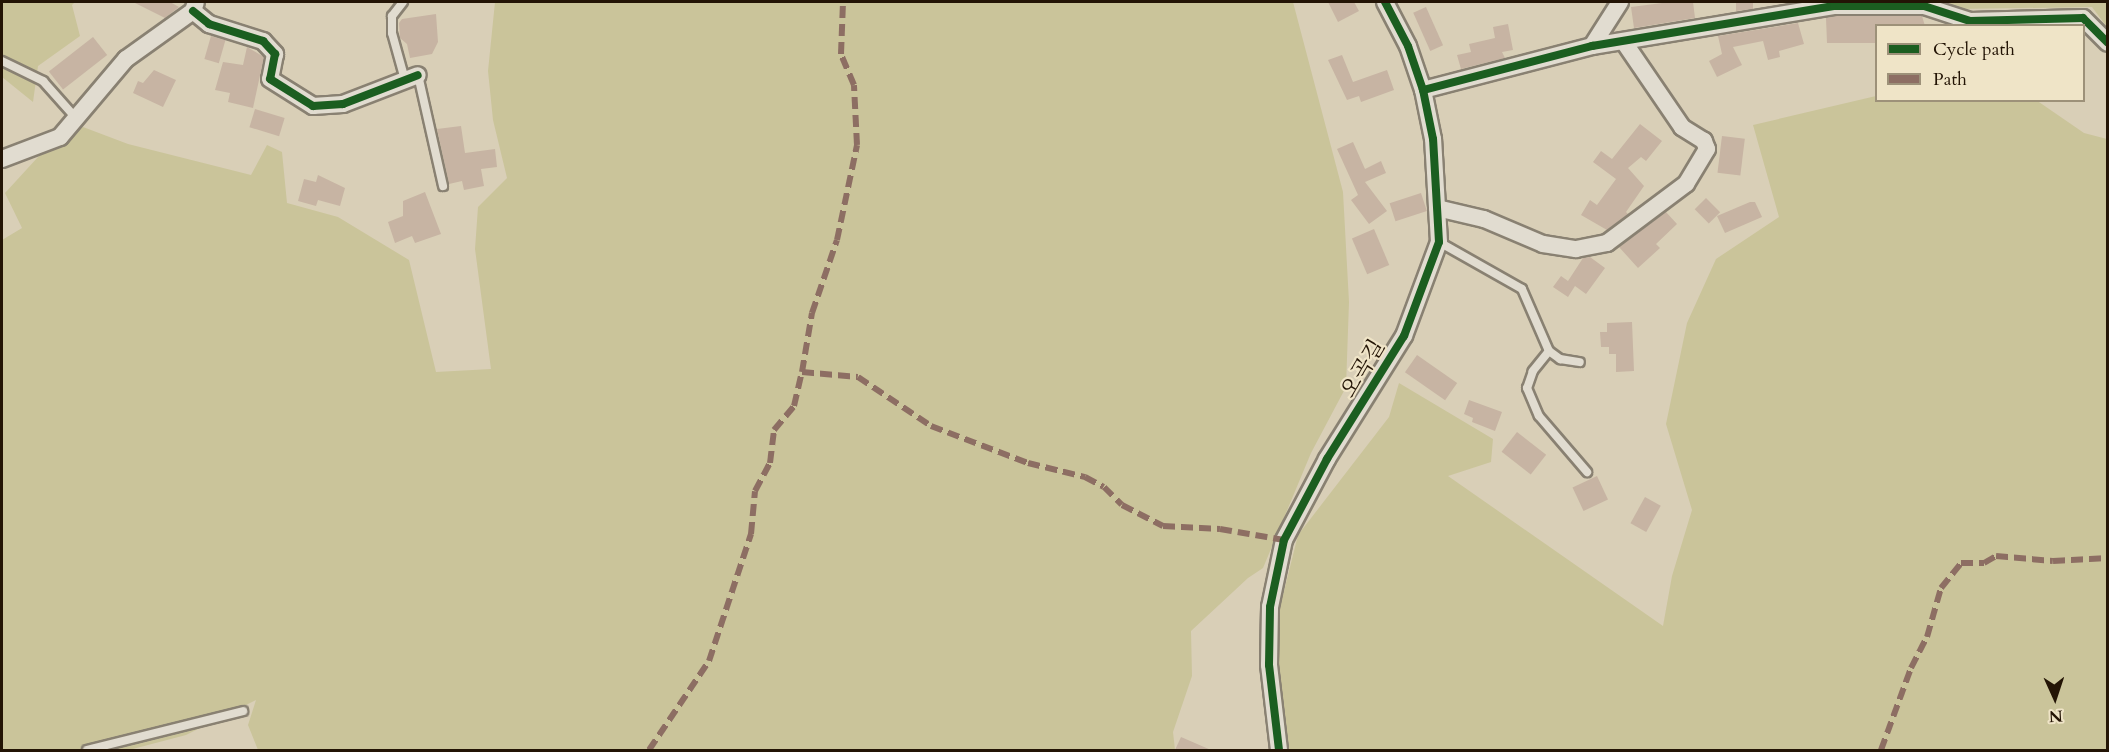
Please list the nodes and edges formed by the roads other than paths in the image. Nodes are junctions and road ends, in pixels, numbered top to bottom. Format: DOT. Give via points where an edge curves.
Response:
graph roads {
  1 [pos="403,2"];
  2 [pos="1385,2"];
  3 [pos="1620,2"];
  4 [pos="194,6"];
  5 [pos="1624,42"];
  6 [pos="2108,43"];
  7 [pos="1592,46"];
  8 [pos="2,61"];
  9 [pos="412,77"];
  10 [pos="1423,90"];
  11 [pos="76,118"];
  12 [pos="2,159"];
  13 [pos="443,186"];
  14 [pos="1437,208"];
  15 [pos="1439,242"];
  16 [pos="1549,351"];
  17 [pos="1580,362"];
  18 [pos="1587,472"];
  19 [pos="243,711"];
  20 [pos="87,750"];
  21 [pos="1279,750"];
  1 -- 9 [label="lane" via="392,16 392,33"];
  2 -- 10 [label="street, 오곡길" via="1408,46"];
  3 -- 7 [label="street"];
  4 -- 9 [label="street" via="209,24 264,41 275,54 270,79 314,106 343,104"];
  4 -- 11 [label="street" via="126,59"];
  5 -- 6 [label="street" via="1834,6 1885,3 1924,6 1970,21 2083,18"];
  5 -- 7 [label="street"];
  5 -- 14 [label="street" via="1682,127 1704,141 1707,149 1686,184 1607,243 1576,249 1544,244 1484,219"];
  7 -- 10 [label="street"];
  8 -- 11 [label="lane" via="42,81"];
  9 -- 13 [label="lane"];
  10 -- 14 [label="street, 오곡길" via="1433,139"];
  11 -- 12 [label="street" via="60,137"];
  14 -- 15 [label="street, 오곡길"];
  15 -- 16 [label="lane" via="1522,289"];
  15 -- 21 [label="street, 오곡길" via="1404,336 1327,459 1284,540 1269,630"];
  16 -- 17 [label="lane" via="1560,359"];
  16 -- 18 [label="lane" via="1533,371 1527,388 1539,416"];
  19 -- 20 [label="lane"];
}
